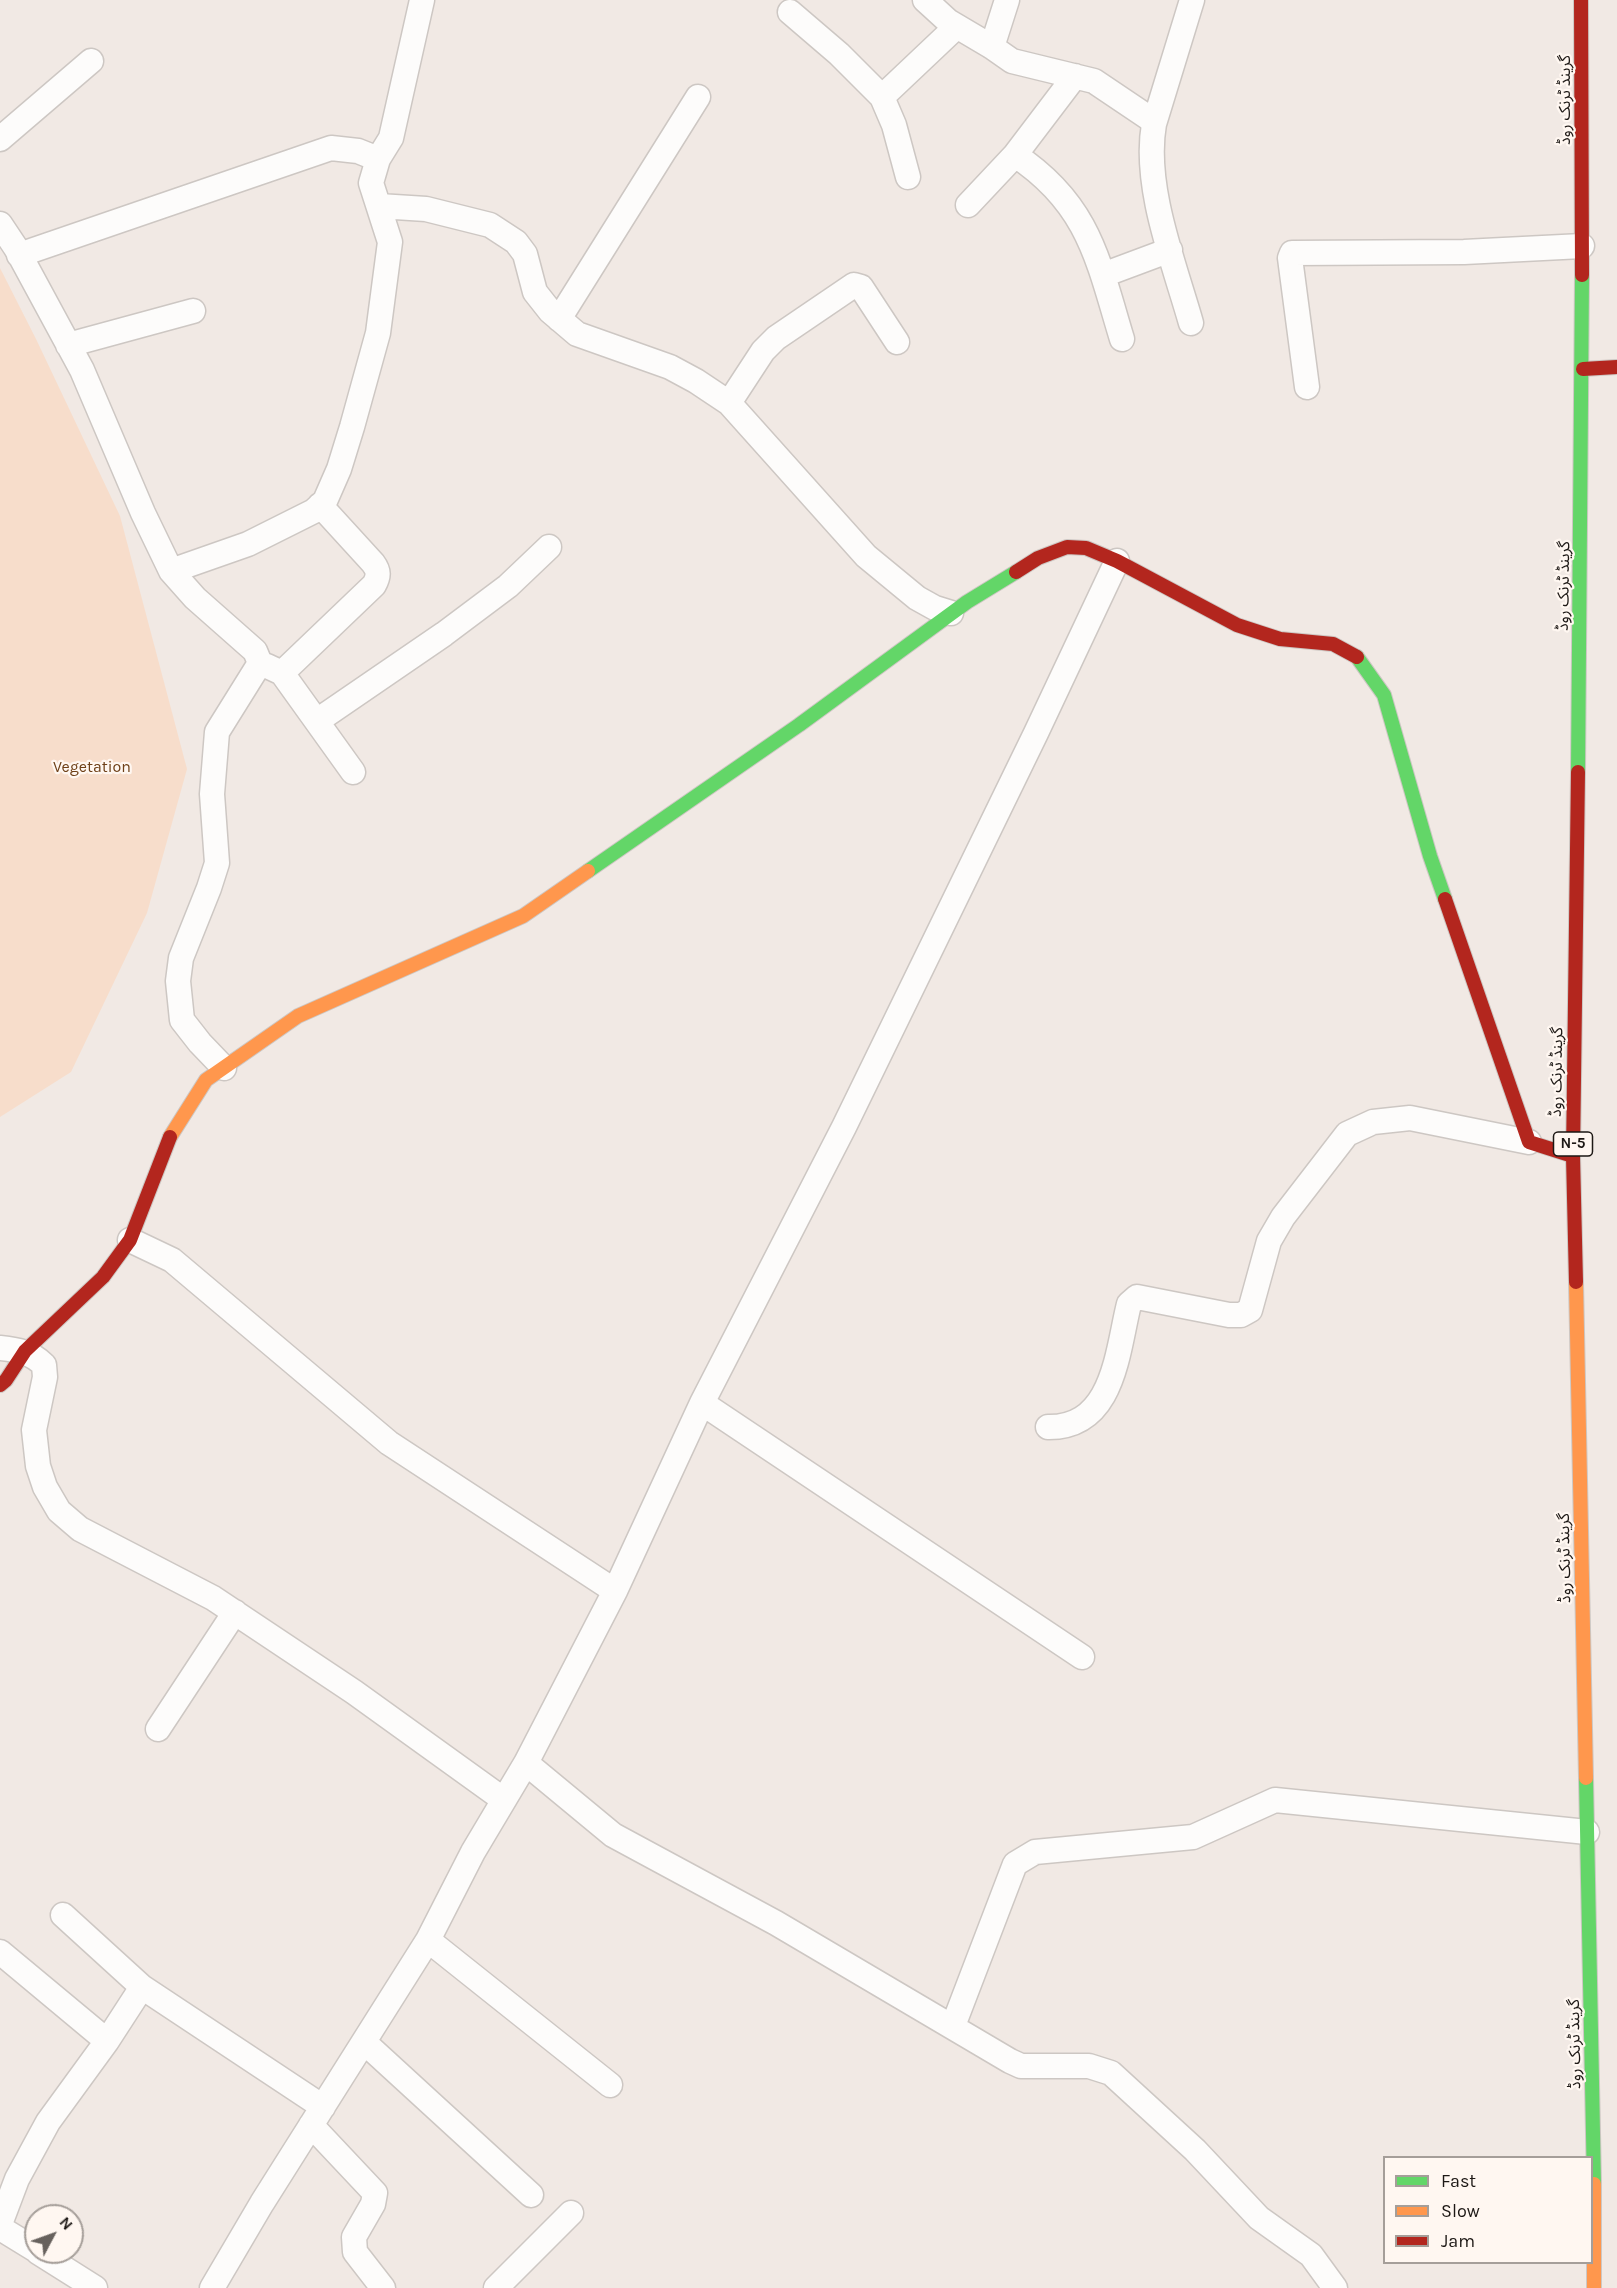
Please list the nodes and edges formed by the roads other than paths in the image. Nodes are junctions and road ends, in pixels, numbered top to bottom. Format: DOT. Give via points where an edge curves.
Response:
graph roads {
  1 [pos="422,0"];
  2 [pos="924,0"];
  3 [pos="1006,0"];
  4 [pos="1192,0"];
  5 [pos="1581,0"];
  6 [pos="790,12"];
  7 [pos="956,27"];
  8 [pos="992,47"];
  9 [pos="91,61"];
  10 [pos="1074,76"];
  11 [pos="698,97"];
  12 [pos="882,97"];
  13 [pos="1154,124"];
  14 [pos="0,139"];
  15 [pos="1015,155"];
  16 [pos="378,159"];
  17 [pos="908,177"];
  18 [pos="968,205"];
  19 [pos="379,206"];
  20 [pos="0,224"];
  21 [pos="1582,246"];
  22 [pos="1170,250"];
  23 [pos="19,255"];
  24 [pos="1103,275"];
  25 [pos="193,310"];
  26 [pos="559,319"];
  27 [pos="1191,322"];
  28 [pos="1122,339"];
  29 [pos="897,342"];
  30 [pos="68,345"];
  31 [pos="1617,367"];
  32 [pos="1583,369"];
  33 [pos="1307,387"];
  34 [pos="729,403"];
  35 [pos="320,505"];
  36 [pos="549,547"];
  37 [pos="1117,561"];
  38 [pos="171,571"];
  39 [pos="951,613"];
  40 [pos="260,663"];
  41 [pos="282,672"];
  42 [pos="317,721"];
  43 [pos="352,772"];
  44 [pos="224,1068"];
  45 [pos="1529,1142"];
  46 [pos="1573,1156"];
  47 [pos="130,1240"];
  48 [pos="0,1348"];
  49 [pos="25,1352"];
  50 [pos="0,1385"];
  51 [pos="702,1403"];
  52 [pos="1048,1427"];
  53 [pos="615,1591"];
  54 [pos="235,1612"];
  55 [pos="1082,1657"];
  56 [pos="158,1729"];
  57 [pos="526,1763"];
  58 [pos="504,1800"];
  59 [pos="1587,1832"];
  60 [pos="63,1915"];
  61 [pos="429,1940"];
  62 [pos="0,1952"];
  63 [pos="142,1987"];
  64 [pos="953,2026"];
  65 [pos="107,2041"];
  66 [pos="364,2042"];
  67 [pos="610,2085"];
  68 [pos="317,2116"];
  69 [pos="5,2193"];
  70 [pos="531,2195"];
  71 [pos="571,2213"];
  72 [pos="0,2226"];
  73 [pos="24,2242"];
  74 [pos="57,2264"];
  75 [pos="95,2288"];
  76 [pos="212,2288"];
  77 [pos="383,2288"];
  78 [pos="496,2288"];
  79 [pos="1335,2288"];
  80 [pos="1594,2288"];
  1 -- 16 [label="street" via="391,138"];
  2 -- 7 [label="street"];
  3 -- 8 [label="street"];
  4 -- 13 [label="street"];
  5 -- 21 [label="main road, گرینڈ ٹرنک روڈ / N-5"];
  6 -- 12 [label="street"];
  7 -- 8 [label="street"];
  7 -- 12 [label="street"];
  8 -- 10 [label="street" via="1012,61"];
  9 -- 14 [label="street"];
  10 -- 13 [label="street" via="1094,81 1140,110"];
  10 -- 15 [label="street"];
  11 -- 26 [label="street"];
  12 -- 17 [label="street"];
  13 -- 22 [label="street" via="1152,182"];
  15 -- 18 [label="street"];
  15 -- 24 [label="street" via="1040,172 1071,205"];
  16 -- 19 [label="street" via="371,183"];
  16 -- 23 [label="street" via="358,151 331,148"];
  19 -- 26 [label="street" via="426,209 490,225 516,242 525,254 534,292"];
  19 -- 35 [label="street" via="390,242 378,333 339,469"];
  20 -- 23 [label="street"];
  21 -- 32 [label="main road, گرینڈ ٹرنک روڈ / N-5"];
  21 -- 33 [label="street" via="1292,254"];
  22 -- 24 [label="street"];
  22 -- 27 [label="street"];
  23 -- 30 [label="street"];
  24 -- 28 [label="street"];
  25 -- 30 [label="street"];
  26 -- 34 [label="street" via="577,334 669,367"];
  29 -- 34 [label="street" via="861,287 854,285 776,338"];
  30 -- 38 [label="street"];
  31 -- 32 [label="main road"];
  32 -- 46 [label="main road, گرینڈ ٹرنک روڈ / N-5"];
  34 -- 39 [label="street" via="866,556 917,598"];
  35 -- 38 [label="street" via="248,544"];
  35 -- 41 [label="street" via="378,569 378,579"];
  36 -- 42 [label="street" via="508,586"];
  37 -- 39 [label="main road" via="1086,548 1067,547 1038,558"];
  37 -- 45 [label="main road" via="1237,625 1280,639 1333,644 1355,655 1370,674 1384,695 1430,856"];
  37 -- 51 [label="street" via="844,1127"];
  38 -- 40 [label="street" via="255,651"];
  39 -- 44 [label="main road" via="799,725 523,916 298,1016"];
  40 -- 41 [label="street"];
  40 -- 44 [label="street" via="217,732 213,794 217,863 181,957 178,981 182,1020"];
  41 -- 42 [label="street"];
  42 -- 43 [label="street"];
  44 -- 47 [label="main road" via="206,1080 170,1137"];
  45 -- 46 [label="main road"];
  45 -- 52 [label="street" via="1410,1118 1373,1122 1347,1134 1269,1240 1250,1310 1229,1315 1137,1297 1129,1304 1105,1394 1073,1424"];
  46 -- 59 [label="main road, گرینڈ ٹرنک روڈ / N-5"];
  47 -- 49 [label="main road" via="103,1277"];
  47 -- 53 [label="street" via="172,1260 389,1443"];
  48 -- 49 [label="street"];
  49 -- 50 [label="main road"];
  49 -- 54 [label="street" via="44,1365 34,1430 45,1487 59,1511 80,1528"];
  51 -- 53 [label="street"];
  51 -- 55 [label="street"];
  53 -- 57 [label="street"];
  54 -- 56 [label="street"];
  54 -- 58 [label="street"];
  57 -- 58 [label="street"];
  57 -- 64 [label="street" via="613,1835 776,1923"];
  58 -- 61 [label="street"];
  59 -- 64 [label="street" via="1275,1800 1193,1837 1035,1852 1015,1864"];
  59 -- 80 [label="main road, گرینڈ ٹرنک روڈ / N-5"];
  60 -- 63 [label="street"];
  61 -- 66 [label="street"];
  61 -- 67 [label="street"];
  62 -- 65 [label="street"];
  63 -- 65 [label="street"];
  63 -- 68 [label="street"];
  64 -- 79 [label="street" via="1021,2066 1089,2066 1111,2073 1195,2150 1259,2218 1311,2255"];
  65 -- 69 [label="street" via="48,2122 17,2179"];
  66 -- 68 [label="street"];
  66 -- 70 [label="street"];
  68 -- 76 [label="street"];
  68 -- 77 [label="street" via="375,2193 354,2237 355,2252"];
  69 -- 72 [label="street"];
  71 -- 78 [label="street"];
  72 -- 73 [label="street"];
  74 -- 75 [label="street"];
}
